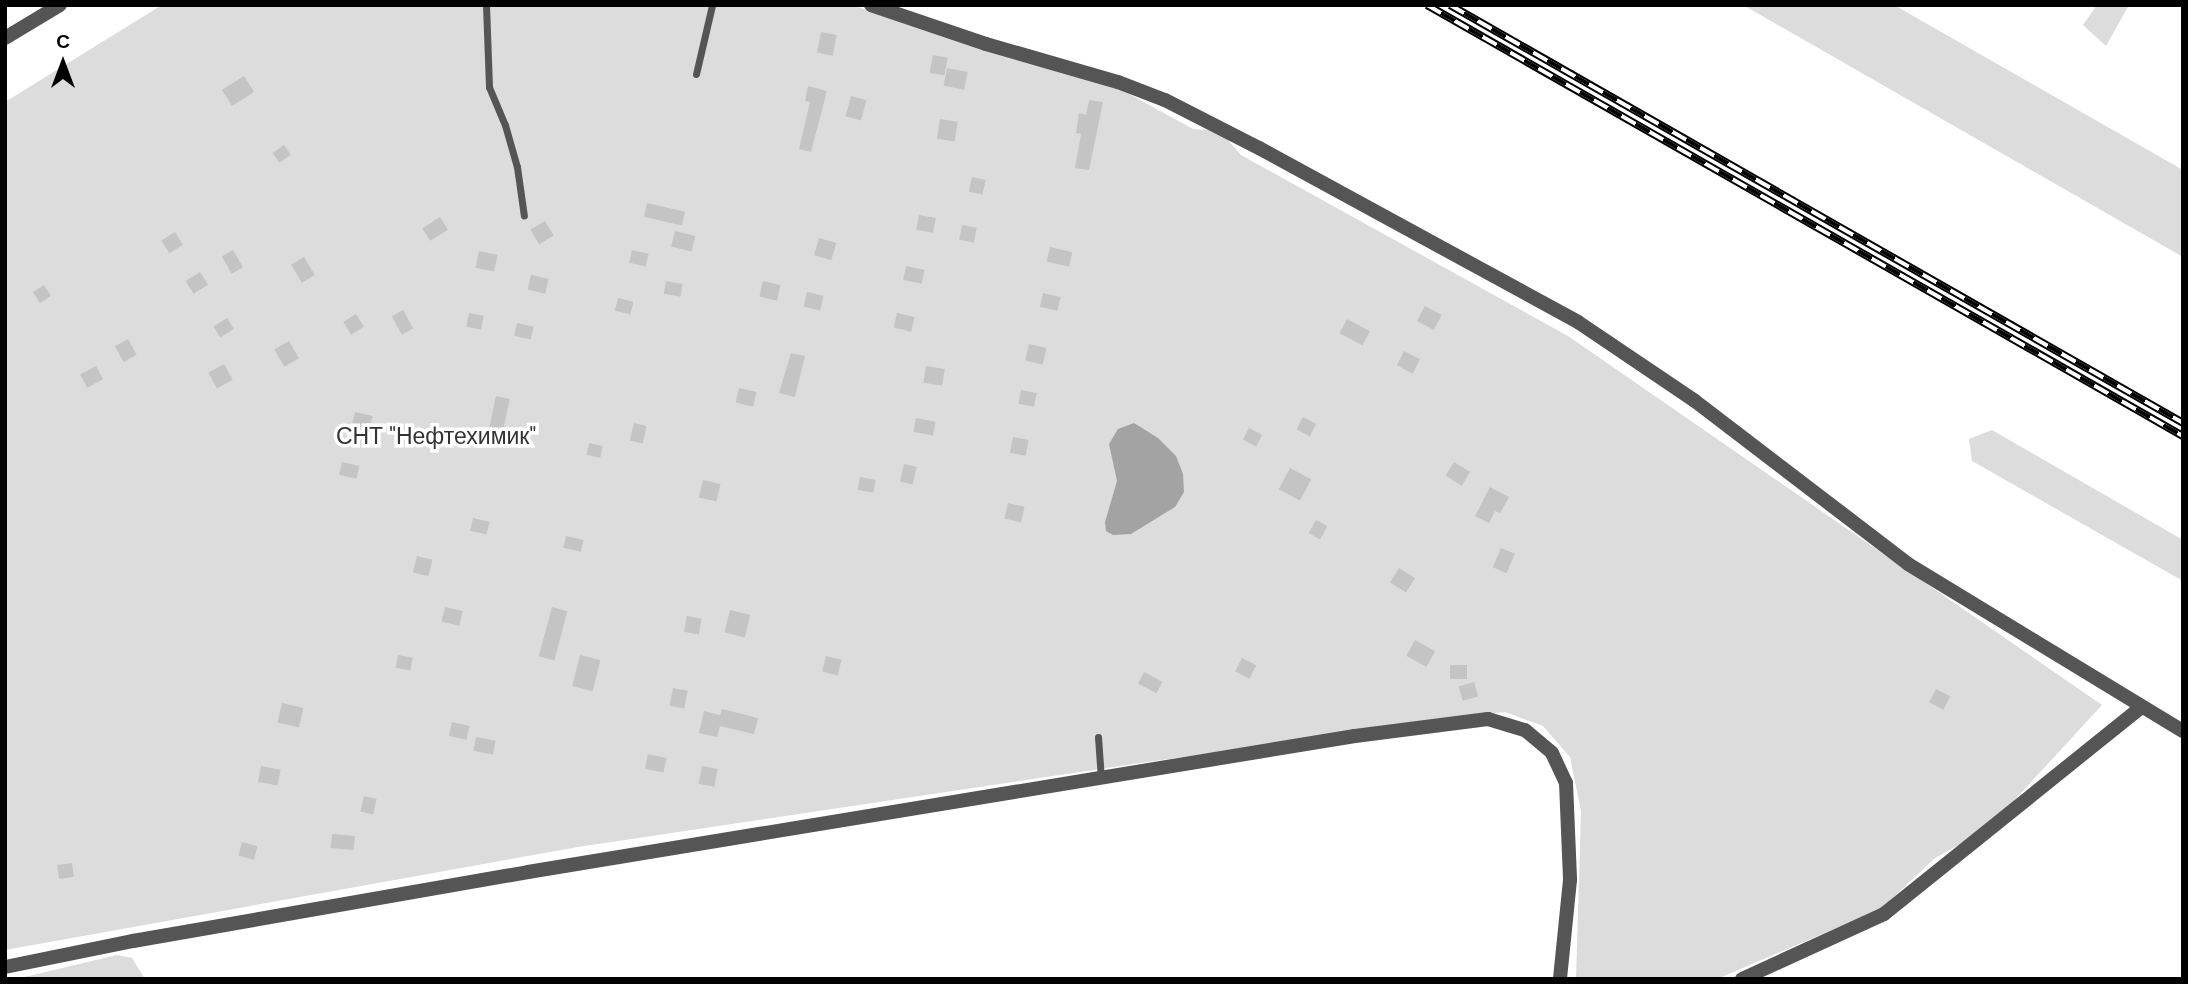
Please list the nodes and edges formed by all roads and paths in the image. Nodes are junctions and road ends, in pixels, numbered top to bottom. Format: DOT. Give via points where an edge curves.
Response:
graph roads {
  1 [pos="60,5"];
  2 [pos="486,5"];
  3 [pos="712,5"];
  4 [pos="871,5"];
  5 [pos="5,38"];
  6 [pos="696,74"];
  7 [pos="524,216"];
  8 [pos="2141,707"];
  9 [pos="2183,731"];
  10 [pos="1098,737"];
  11 [pos="1101,780"];
  12 [pos="5,967"];
  13 [pos="1560,979"];
  14 [pos="1742,979"];
  1 -- 5 [label="street"];
  2 -- 7 [label="lane" via="489,87 517,167"];
  3 -- 6 [label="lane"];
  4 -- 8 [label="street" via="1165,100 1566,316 1695,401 1908,564"];
  8 -- 9 [label="street"];
  8 -- 14 [label="street" via="1884,914"];
  10 -- 11 [label="lane"];
  11 -- 12 [label="street" via="516,874"];
  11 -- 13 [label="street" via="1355,736 1488,719 1525,730 1552,753 1566,783 1570,880"];
}
